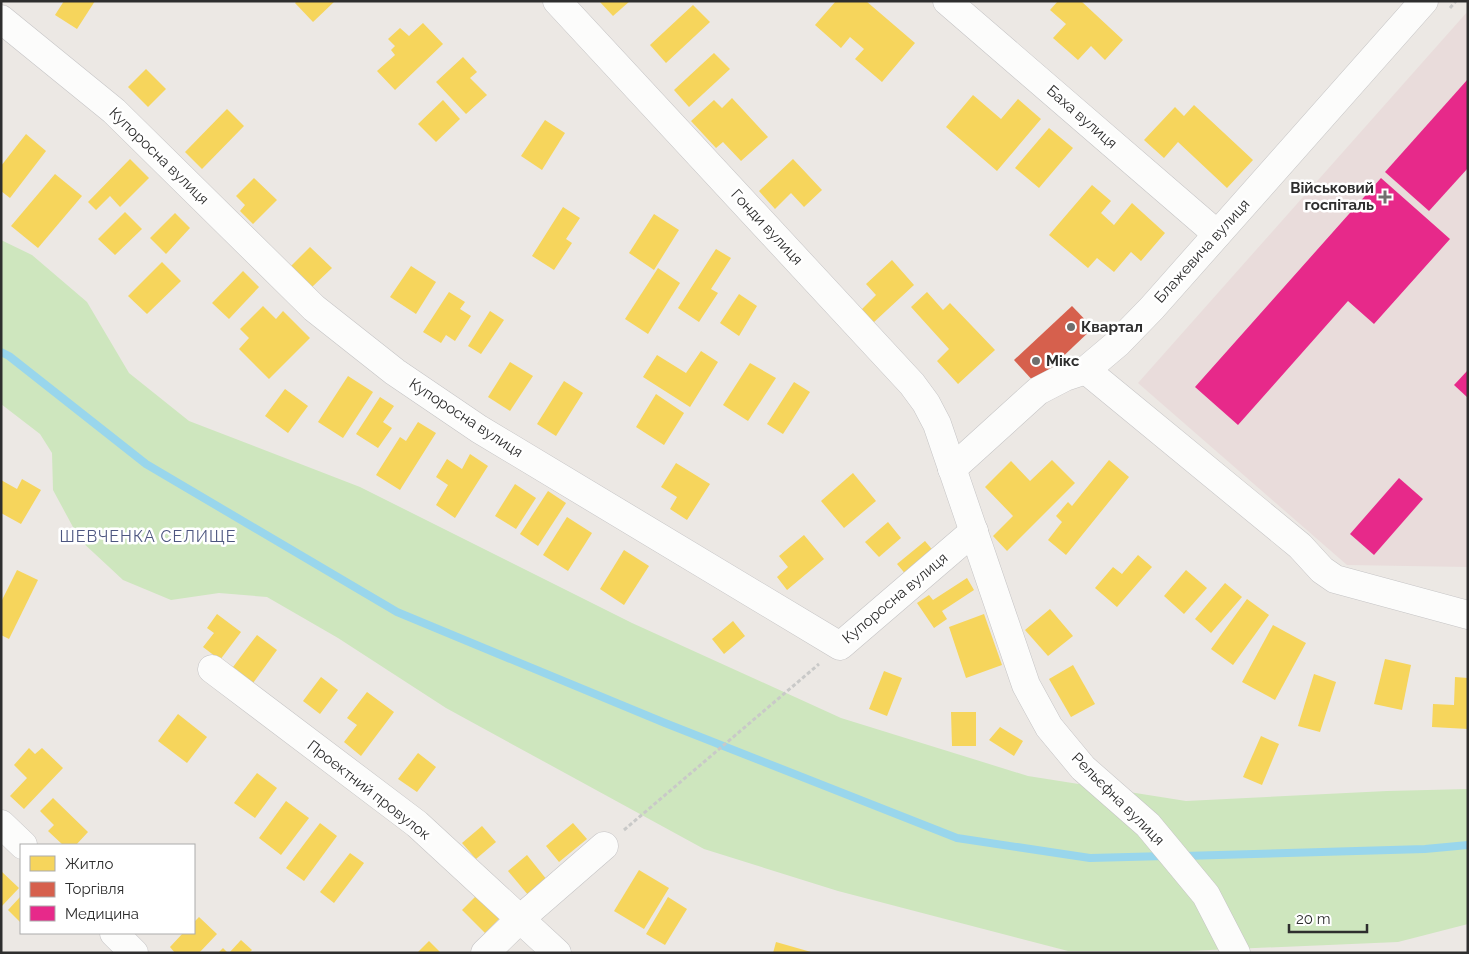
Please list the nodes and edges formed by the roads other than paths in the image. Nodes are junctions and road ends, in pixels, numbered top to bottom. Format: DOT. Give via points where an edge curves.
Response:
graph roads {
  1 [pos="557,1"];
  2 [pos="947,1"];
  3 [pos="1424,1"];
  4 [pos="1,20"];
  5 [pos="1217,234"];
  6 [pos="1086,370"];
  7 [pos="952,469"];
  8 [pos="974,532"];
  9 [pos="1468,615"];
  10 [pos="212,669"];
  11 [pos="1,824"];
  12 [pos="22,844"];
  13 [pos="604,846"];
  14 [pos="520,919"];
  15 [pos="115,934"];
  16 [pos="134,953"];
  17 [pos="485,953"];
  18 [pos="557,953"];
  19 [pos="1236,953"];
  1 -- 7 [label="street, Гонди вулиця" via="912,384 937,424"];
  2 -- 5 [label="street, Баха вулиця"];
  3 -- 5 [label="street, Блажевича вулиця"];
  4 -- 8 [label="street, Купоросна вулиця" via="114,111 314,308 395,372 479,428 840,646"];
  5 -- 6 [label="street, Блажевича вулиця" via="1152,308"];
  6 -- 7 [label="street, Блажевича вулиця" via="1038,391"];
  6 -- 9 [label="street" via="1300,546 1335,579"];
  7 -- 8 [label="street, Рельєфна вулиця"];
  8 -- 19 [label="street, Рельєфна вулиця" via="1026,685 1049,727 1083,768 1148,825 1206,895"];
  10 -- 14 [label="street, Проектний провулок" via="417,824"];
  11 -- 12 [label="street"];
  13 -- 14 [label="street"];
  14 -- 17 [label="street"];
  14 -- 18 [label="street"];
  15 -- 16 [label="street"];
}
